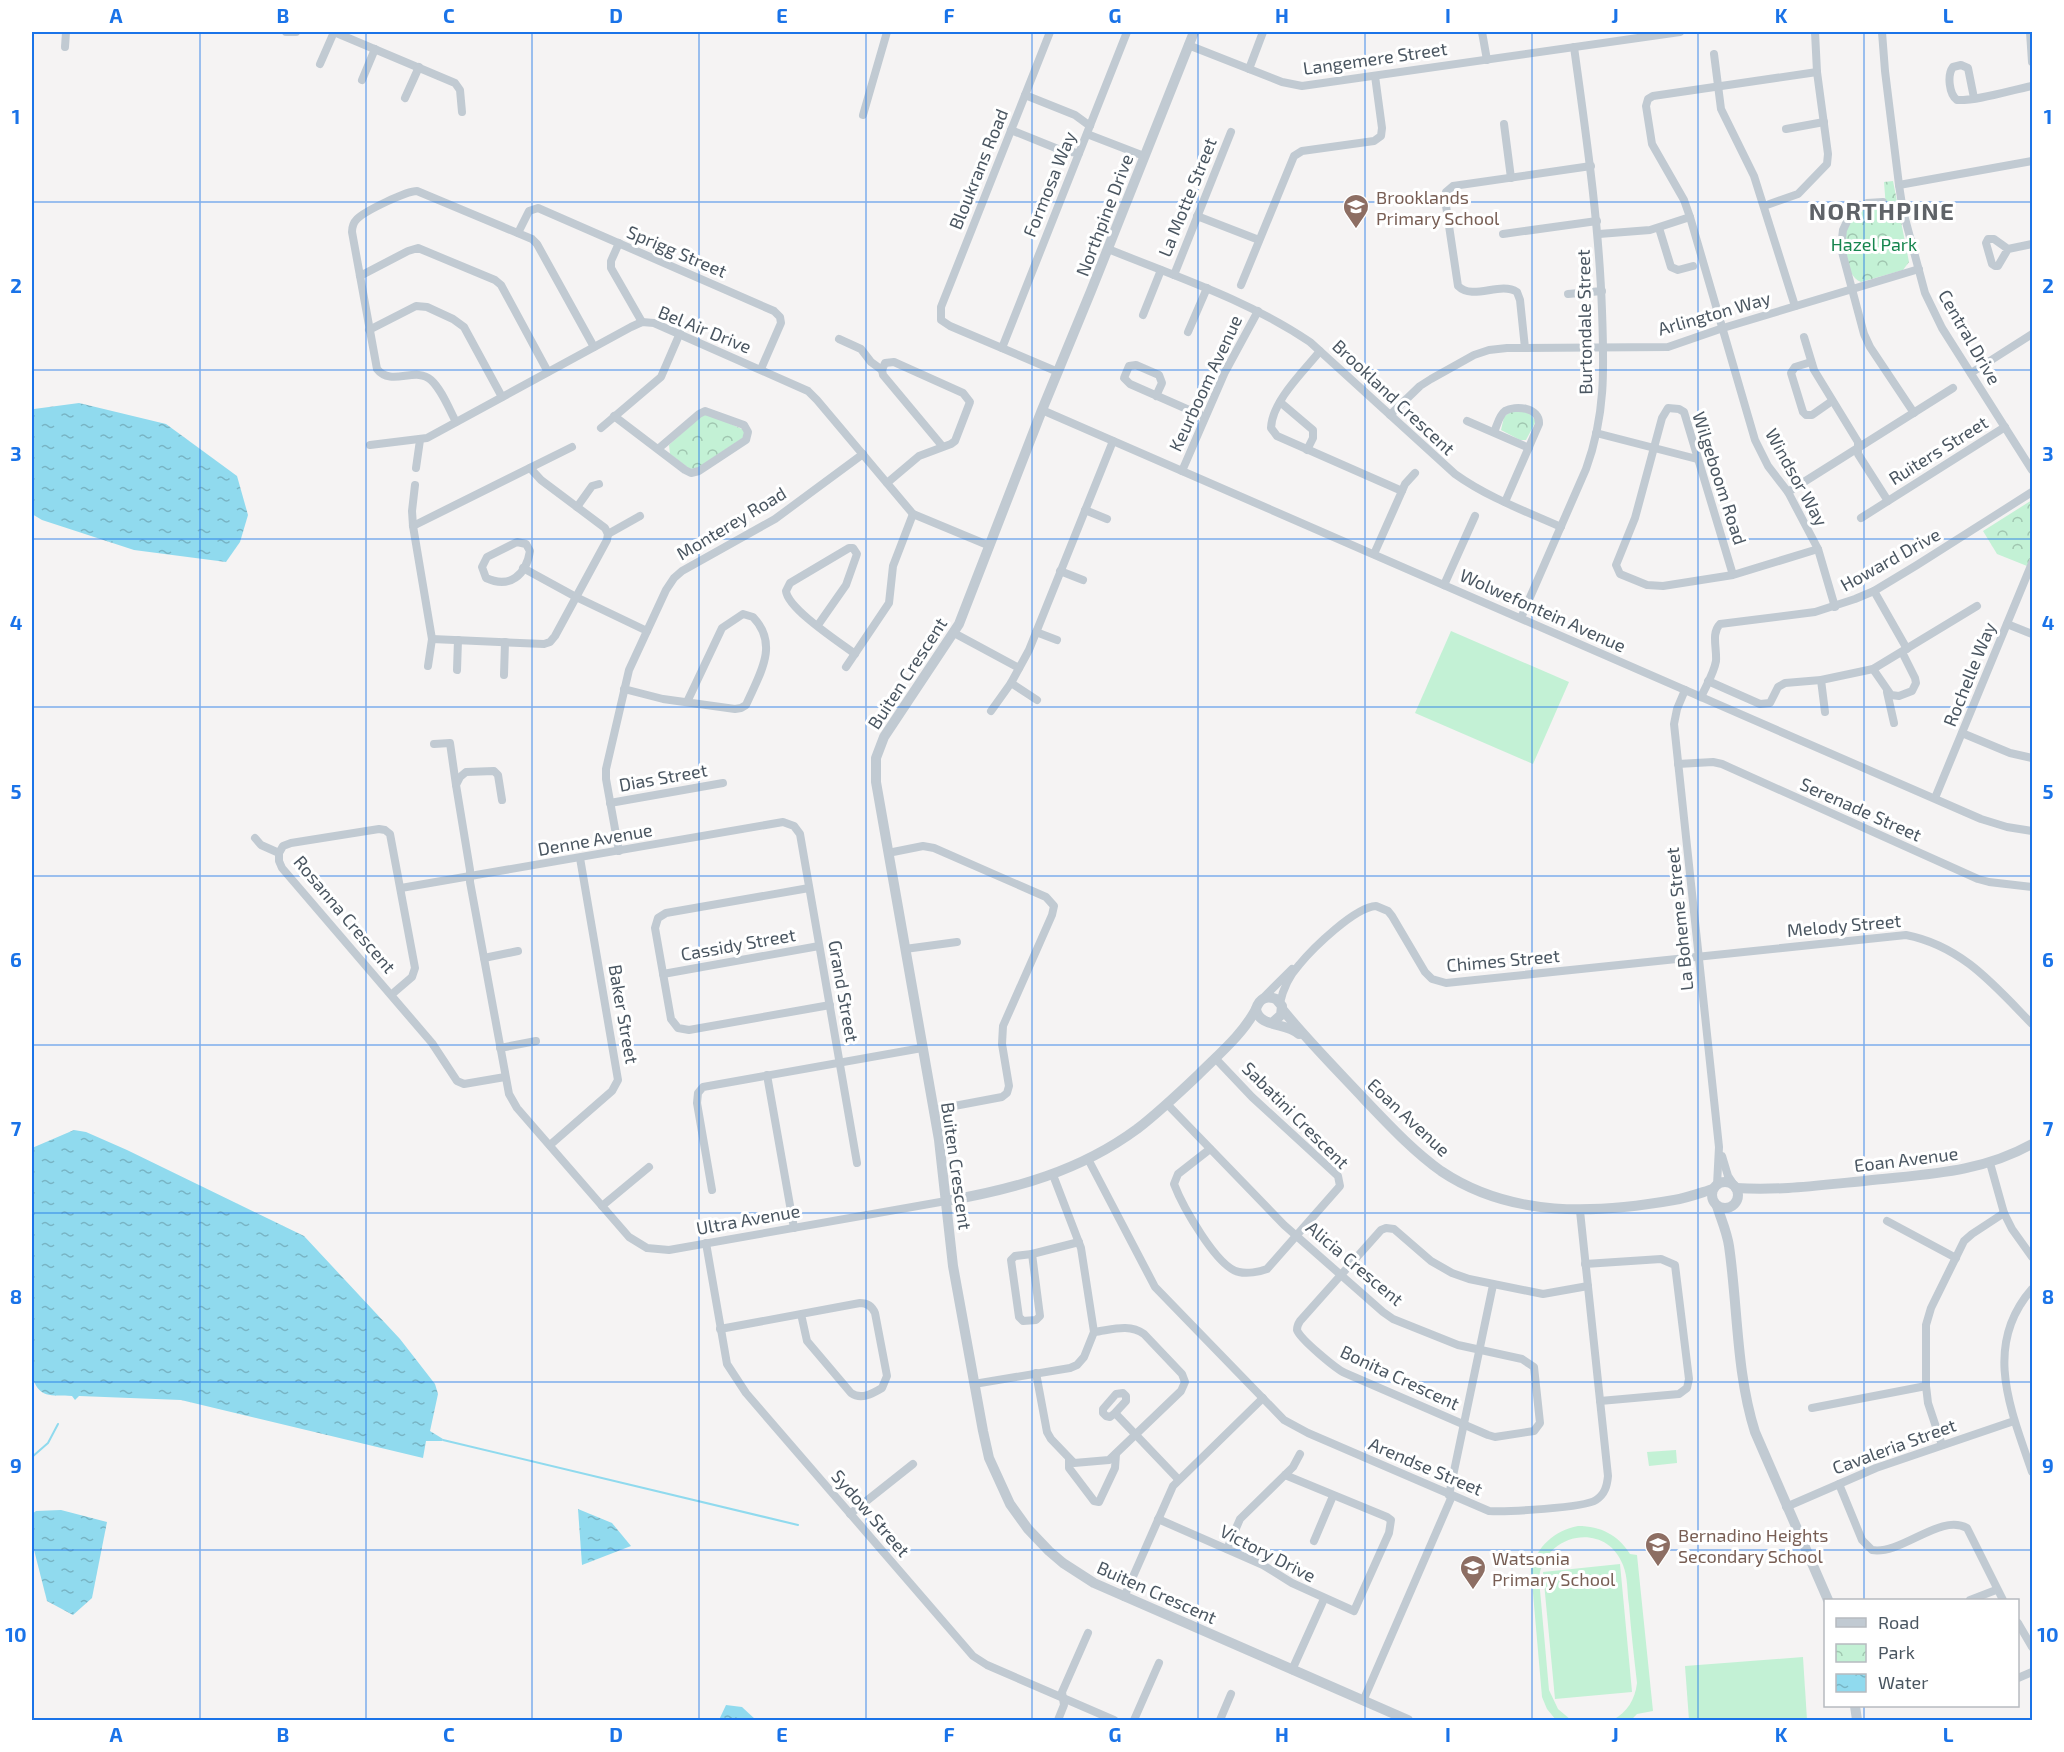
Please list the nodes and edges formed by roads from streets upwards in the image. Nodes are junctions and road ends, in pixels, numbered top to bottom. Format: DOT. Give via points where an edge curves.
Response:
graph roads {
  1 [pos="66,32"];
  2 [pos="286,32"];
  3 [pos="296,32"];
  4 [pos="334,32"];
  5 [pos="887,32"];
  6 [pos="1050,32"];
  7 [pos="1127,32"];
  8 [pos="1194,32"];
  9 [pos="1263,32"];
  10 [pos="1482,32"];
  11 [pos="1680,32"];
  12 [pos="1815,32"];
  13 [pos="1882,32"];
  14 [pos="2030,32"];
  15 [pos="1188,45"];
  16 [pos="65,47"];
  17 [pos="1574,47"];
  18 [pos="375,49"];
  19 [pos="1714,54"];
  20 [pos="1486,60"];
  21 [pos="2032,62"];
  22 [pos="320,64"];
  23 [pos="419,67"];
  24 [pos="1249,69"];
  25 [pos="1817,72"];
  26 [pos="1375,76"];
  27 [pos="362,80"];
  28 [pos="1718,86"];
  29 [pos="2032,86"];
  30 [pos="1025,95"];
  31 [pos="405,98"];
  32 [pos="1974,98"];
  33 [pos="462,112"];
  34 [pos="863,115"];
  35 [pos="1824,122"];
  36 [pos="1504,124"];
  37 [pos="1786,129"];
  38 [pos="1011,130"];
  39 [pos="1088,130"];
  40 [pos="1231,132"];
  41 [pos="1079,153"];
  42 [pos="1144,156"];
  43 [pos="2032,161"];
  44 [pos="1591,166"];
  45 [pos="1511,178"];
  46 [pos="1899,185"];
  47 [pos="1882,202"];
  48 [pos="1764,206"];
  49 [pos="1197,216"];
  50 [pos="1690,217"];
  51 [pos="1597,221"];
  52 [pos="1659,228"];
  53 [pos="519,233"];
  54 [pos="1503,234"];
  55 [pos="1599,234"];
  56 [pos="1259,240"];
  57 [pos="619,243"];
  58 [pos="2032,244"];
  59 [pos="1108,249"];
  60 [pos="2008,249"];
  61 [pos="1693,266"];
  62 [pos="1918,269"];
  63 [pos="1161,270"];
  64 [pos="1174,275"];
  65 [pos="360,276"];
  66 [pos="1241,285"];
  67 [pos="1207,288"];
  68 [pos="1852,289"];
  69 [pos="1602,291"];
  70 [pos="1568,294"];
  71 [pos="1795,306"];
  72 [pos="1258,310"];
  73 [pos="1143,315"];
  74 [pos="642,322"];
  75 [pos="1723,328"];
  76 [pos="369,330"];
  77 [pos="1188,332"];
  78 [pos="680,333"];
  79 [pos="2032,334"];
  80 [pos="1804,337"];
  81 [pos="839,339"];
  82 [pos="594,347"];
  83 [pos="1604,347"];
  84 [pos="1002,348"];
  85 [pos="1525,348"];
  86 [pos="1320,351"];
  87 [pos="1811,362"];
  88 [pos="761,369"];
  89 [pos="882,370"];
  90 [pos="548,372"];
  91 [pos="1058,372"];
  92 [pos="1971,373"];
  93 [pos="1953,388"];
  94 [pos="1156,396"];
  95 [pos="502,397"];
  96 [pos="1832,401"];
  97 [pos="1280,402"];
  98 [pos="1042,410"];
  99 [pos="1914,413"];
  100 [pos="1390,415"];
  101 [pos="614,416"];
  102 [pos="1205,417"];
  103 [pos="1467,421"];
  104 [pos="456,422"];
  105 [pos="2005,427"];
  106 [pos="601,428"];
  107 [pos="1494,432"];
  108 [pos="1596,433"];
  109 [pos="420,440"];
  110 [pos="1113,441"];
  111 [pos="370,445"];
  112 [pos="572,447"];
  113 [pos="943,447"];
  114 [pos="1529,448"];
  115 [pos="1654,448"];
  116 [pos="1858,448"];
  117 [pos="657,449"];
  118 [pos="1307,450"];
  119 [pos="863,454"];
  120 [pos="1697,459"];
  121 [pos="416,468"];
  122 [pos="530,468"];
  123 [pos="2032,470"];
  124 [pos="1182,471"];
  125 [pos="1415,473"];
  126 [pos="887,483"];
  127 [pos="599,484"];
  128 [pos="415,485"];
  129 [pos="1402,491"];
  130 [pos="1788,492"];
  131 [pos="2032,492"];
  132 [pos="1888,501"];
  133 [pos="1505,502"];
  134 [pos="577,507"];
  135 [pos="1084,510"];
  136 [pos="914,514"];
  137 [pos="640,516"];
  138 [pos="1475,516"];
  139 [pos="1861,518"];
  140 [pos="1107,519"];
  141 [pos="413,526"];
  142 [pos="1561,527"];
  143 [pos="608,534"];
  144 [pos="990,546"];
  145 [pos="1818,549"];
  146 [pos="1374,554"];
  147 [pos="2032,563"];
  148 [pos="523,568"];
  149 [pos="1060,571"];
  150 [pos="1734,575"];
  151 [pos="1083,580"];
  152 [pos="1444,585"];
  153 [pos="1874,591"];
  154 [pos="576,597"];
  155 [pos="1977,606"];
  156 [pos="1836,607"];
  157 [pos="1521,618"];
  158 [pos="2007,624"];
  159 [pos="818,625"];
  160 [pos="647,631"];
  161 [pos="1036,632"];
  162 [pos="954,633"];
  163 [pos="2032,633"];
  164 [pos="432,639"];
  165 [pos="458,640"];
  166 [pos="1057,640"];
  167 [pos="505,642"];
  168 [pos="1904,650"];
  169 [pos="855,654"];
  170 [pos="428,666"];
  171 [pos="846,667"];
  172 [pos="1019,668"];
  173 [pos="1874,669"];
  174 [pos="457,670"];
  175 [pos="504,675"];
  176 [pos="1821,680"];
  177 [pos="1708,681"];
  178 [pos="1011,683"];
  179 [pos="624,689"];
  180 [pos="1685,690"];
  181 [pos="1887,692"];
  182 [pos="1701,697"];
  183 [pos="1036,700"];
  184 [pos="687,702"];
  185 [pos="991,711"];
  186 [pos="1825,712"];
  187 [pos="1894,723"];
  188 [pos="1962,734"];
  189 [pos="434,744"];
  190 [pos="2032,758"];
  191 [pos="1677,764"];
  192 [pos="723,783"];
  193 [pos="456,785"];
  194 [pos="1935,798"];
  195 [pos="502,800"];
  196 [pos="610,803"];
  197 [pos="794,826"];
  198 [pos="2032,831"];
  199 [pos="255,838"];
  200 [pos="619,851"];
  201 [pos="279,853"];
  202 [pos="888,853"];
  203 [pos="580,858"];
  204 [pos="471,876"];
  205 [pos="2032,887"];
  206 [pos="401,888"];
  207 [pos="809,888"];
  208 [pos="957,942"];
  209 [pos="819,946"];
  210 [pos="905,949"];
  211 [pos="518,951"];
  212 [pos="1699,957"];
  213 [pos="484,958"];
  214 [pos="1298,965"];
  215 [pos="663,974"];
  216 [pos="391,995"];
  217 [pos="1259,1004"];
  218 [pos="830,1005"];
  219 [pos="1281,1006"];
  220 [pos="2031,1020"];
  221 [pos="1271,1023"];
  222 [pos="536,1041"];
  223 [pos="1232,1041"];
  224 [pos="1310,1042"];
  225 [pos="500,1048"];
  226 [pos="922,1048"];
  227 [pos="1215,1058"];
  228 [pos="840,1062"];
  229 [pos="767,1076"];
  230 [pos="505,1077"];
  231 [pos="1167,1104"];
  232 [pos="933,1110"];
  233 [pos="2032,1144"];
  234 [pos="550,1146"];
  235 [pos="1719,1147"];
  236 [pos="1210,1149"];
  237 [pos="1088,1159"];
  238 [pos="857,1163"];
  239 [pos="1990,1163"];
  240 [pos="649,1167"];
  241 [pos="1053,1175"];
  242 [pos="1735,1186"];
  243 [pos="1715,1187"];
  244 [pos="712,1190"];
  245 [pos="1778,1190"];
  246 [pos="1676,1200"];
  247 [pos="946,1201"];
  248 [pos="1716,1204"];
  249 [pos="1734,1204"];
  250 [pos="602,1206"];
  251 [pos="1580,1210"];
  252 [pos="2004,1213"];
  253 [pos="1887,1221"];
  254 [pos="794,1228"];
  255 [pos="1297,1237"];
  256 [pos="1079,1242"];
  257 [pos="706,1243"];
  258 [pos="1729,1243"];
  259 [pos="1032,1254"];
  260 [pos="2032,1257"];
  261 [pos="1956,1258"];
  262 [pos="1585,1264"];
  263 [pos="1341,1276"];
  264 [pos="1493,1285"];
  265 [pos="1588,1286"];
  266 [pos="2032,1289"];
  267 [pos="801,1314"];
  268 [pos="720,1329"];
  269 [pos="1094,1332"];
  270 [pos="1480,1350"];
  271 [pos="1036,1374"];
  272 [pos="974,1384"];
  273 [pos="1926,1386"];
  274 [pos="1263,1398"];
  275 [pos="1600,1401"];
  276 [pos="1812,1408"];
  277 [pos="1115,1413"];
  278 [pos="2014,1421"];
  279 [pos="1464,1424"];
  280 [pos="1136,1435"];
  281 [pos="1942,1445"];
  282 [pos="1116,1454"];
  283 [pos="1300,1454"];
  284 [pos="1069,1460"];
  285 [pos="913,1464"];
  286 [pos="2032,1472"];
  287 [pos="1285,1475"];
  288 [pos="1178,1479"];
  289 [pos="1839,1484"];
  290 [pos="1450,1495"];
  291 [pos="1333,1496"];
  292 [pos="1786,1507"];
  293 [pos="850,1514"];
  294 [pos="1158,1519"];
  295 [pos="1314,1541"];
  296 [pos="1227,1549"];
  297 [pos="1996,1590"];
  298 [pos="1124,1597"];
  299 [pos="1324,1599"];
  300 [pos="1828,1599"];
  301 [pos="1973,1599"];
  302 [pos="2002,1599"];
  303 [pos="2019,1625"];
  304 [pos="1088,1633"];
  305 [pos="2032,1647"];
  306 [pos="1158,1663"];
  307 [pos="1292,1670"];
  308 [pos="1231,1694"];
  309 [pos="1063,1699"];
  310 [pos="1363,1701"];
  311 [pos="1058,1720"];
  312 [pos="1114,1720"];
  313 [pos="1134,1720"];
  314 [pos="1220,1720"];
  315 [pos="1408,1720"];
  1 -- 16 [label="street"];
  2 -- 3 [label="street"];
  4 -- 18 [label="street"];
  4 -- 22 [label="street"];
  5 -- 34 [label="street"];
  6 -- 30 [label="street, Bloukrans Road"];
  7 -- 39 [label="street, Formosa Way"];
  8 -- 15 [label="street, Northpine Drive"];
  9 -- 24 [label="street"];
  10 -- 20 [label="street"];
  11 -- 17 [label="street, Langemere Street"];
  12 -- 25 [label="street"];
  13 -- 46 [label="street, Central Drive"];
  14 -- 21 [label="street"];
  15 -- 24 [label="street, Langemere Street"];
  15 -- 42 [label="street, Northpine Drive"];
  17 -- 20 [label="street, Langemere Street"];
  17 -- 44 [label="street, Burtondale Street"];
  18 -- 23 [label="street"];
  18 -- 27 [label="street"];
  19 -- 28 [label="street"];
  20 -- 26 [label="street, Langemere Street"];
  23 -- 31 [label="street"];
  23 -- 33 [label="street" via="458,86"];
  24 -- 26 [label="street, Langemere Street" via="1302,86"];
  25 -- 28 [label="street"];
  25 -- 35 [label="street"];
  26 -- 56 [label="street" via="1381,136 1374,141 1302,151 1294,156"];
  28 -- 48 [label="street" via="1722,114 1748,163"];
  28 -- 50 [label="street, Windsor Way" via="1653,96 1646,106 1653,144"];
  29 -- 32 [label="street"];
  30 -- 38 [label="street, Bloukrans Road"];
  30 -- 39 [label="street" via="1082,118"];
  35 -- 37 [label="street"];
  35 -- 48 [label="street" via="1829,157 1826,167 1795,196"];
  36 -- 45 [label="street"];
  38 -- 41 [label="street"];
  38 -- 84 [label="street, Bloukrans Road" via="941,307 941,320"];
  39 -- 41 [label="street, Formosa Way"];
  39 -- 42 [label="street"];
  40 -- 49 [label="street, La Motte Street"];
  41 -- 84 [label="street, Formosa Way"];
  42 -- 59 [label="street, Northpine Drive"];
  43 -- 46 [label="street"];
  44 -- 45 [label="street"];
  44 -- 51 [label="street, Burtondale Street"];
  45 -- 85 [label="street" via="1453,186 1445,199 1458,286 1468,292 1517,292"];
  46 -- 62 [label="street, Central Drive"];
  47 -- 68 [label="street" via="1872,201 1858,207 1845,224 1841,248"];
  48 -- 71 [label="street"];
  49 -- 56 [label="street"];
  49 -- 64 [label="street, La Motte Street"];
  50 -- 52 [label="street"];
  50 -- 75 [label="street, Windsor Way"];
  51 -- 54 [label="street"];
  51 -- 55 [label="street, Burtondale Street"];
  52 -- 55 [label="street"];
  52 -- 61 [label="street" via="1671,267 1678,270"];
  53 -- 57 [label="street, Sprigg Street" via="527,212 535,208"];
  53 -- 65 [label="street" via="426,193 406,192 355,222 352,232"];
  53 -- 82 [label="street" via="537,244"];
  55 -- 69 [label="street, Burtondale Street"];
  56 -- 66 [label="street"];
  57 -- 74 [label="street" via="611,268"];
  57 -- 88 [label="street, Sprigg Street" via="777,312 781,323"];
  58 -- 60 [label="street"];
  59 -- 63 [label="street, Brookland Crescent"];
  59 -- 91 [label="street, Northpine Drive"];
  62 -- 68 [label="street, Arlington Way"];
  62 -- 92 [label="street, Central Drive" via="1933,311"];
  63 -- 64 [label="street, Brookland Crescent"];
  63 -- 73 [label="street"];
  64 -- 67 [label="street, Brookland Crescent"];
  65 -- 76 [label="street"];
  65 -- 90 [label="street" via="418,248 495,280"];
  67 -- 72 [label="street, Brookland Crescent"];
  67 -- 77 [label="street"];
  68 -- 71 [label="street, Arlington Way"];
  68 -- 99 [label="street" via="1870,347"];
  69 -- 70 [label="street"];
  69 -- 83 [label="street, Burtondale Street"];
  71 -- 75 [label="street, Arlington Way"];
  72 -- 86 [label="street, Brookland Crescent"];
  72 -- 102 [label="street, Keurboom Avenue"];
  74 -- 78 [label="street, Bel Air Drive"];
  74 -- 82 [label="street, Bel Air Drive"];
  75 -- 83 [label="street, Arlington Way" via="1662,348"];
  75 -- 130 [label="street, Windsor Way" via="1755,440"];
  76 -- 95 [label="street" via="416,306 453,319 464,327"];
  76 -- 104 [label="street" via="379,372 388,377 427,378 434,383"];
  78 -- 88 [label="street, Bel Air Drive"];
  78 -- 101 [label="street" via="661,377"];
  79 -- 92 [label="street"];
  80 -- 87 [label="street, Ruiters Street"];
  81 -- 89 [label="street" via="861,349"];
  82 -- 90 [label="street, Bel Air Drive"];
  83 -- 85 [label="street, Arlington Way"];
  83 -- 108 [label="street, Burtondale Street" via="1603,399"];
  84 -- 91 [label="street"];
  85 -- 100 [label="street, Arlington Way" via="1489,350 1468,358 1420,386"];
  86 -- 97 [label="street"];
  86 -- 100 [label="street, Brookland Crescent"];
  87 -- 96 [label="street, Ruiters Street"];
  87 -- 96 [label="street" via="1795,367 1791,373 1804,414 1810,416"];
  88 -- 119 [label="street, Bel Air Drive" via="813,395"];
  89 -- 113 [label="street"];
  89 -- 113 [label="street" via="885,363 892,362 968,396 970,405 956,439"];
  90 -- 95 [label="street, Bel Air Drive"];
  91 -- 98 [label="street, Northpine Drive"];
  92 -- 105 [label="street, Central Drive"];
  93 -- 99 [label="street"];
  94 -- 94 [label="street" via="1126,381 1124,375 1129,366 1159,375 1162,383"];
  94 -- 102 [label="street"];
  95 -- 104 [label="street, Bel Air Drive"];
  96 -- 116 [label="street, Ruiters Street"];
  97 -- 118 [label="street" via="1313,430"];
  97 -- 118 [label="street" via="1271,423 1272,431"];
  98 -- 110 [label="street, Wolwefontein Avenue"];
  98 -- 144 [label="street, Buiten Crescent"];
  99 -- 116 [label="street"];
  100 -- 133 [label="street, Brookland Crescent" via="1445,467"];
  101 -- 106 [label="street"];
  101 -- 117 [label="street"];
  102 -- 124 [label="street, Keurboom Avenue"];
  103 -- 107 [label="street"];
  104 -- 109 [label="street, Bel Air Drive"];
  105 -- 123 [label="street, Central Drive"];
  105 -- 132 [label="street, Ruiters Street"];
  107 -- 114 [label="street"];
  107 -- 114 [label="street" via="1507,410 1532,410 1539,417 1539,424"];
  108 -- 115 [label="street"];
  108 -- 142 [label="street, Burtondale Street" via="1586,469"];
  109 -- 111 [label="street, Bel Air Drive"];
  109 -- 121 [label="street"];
  110 -- 124 [label="street, Wolwefontein Avenue"];
  110 -- 135 [label="street"];
  112 -- 122 [label="street"];
  113 -- 126 [label="street" via="916,458"];
  114 -- 133 [label="street"];
  115 -- 120 [label="street"];
  115 -- 120 [label="street, Wilgeboom Road" via="1664,413 1668,408 1679,409 1684,412"];
  115 -- 150 [label="street" via="1617,571 1654,586"];
  116 -- 130 [label="street"];
  116 -- 132 [label="street, Ruiters Street"];
  117 -- 117 [label="street" via="685,470 695,472 732,451 746,440 748,432 744,425 705,411"];
  118 -- 129 [label="street"];
  119 -- 126 [label="street, Bel Air Drive"];
  119 -- 160 [label="street, Monterey Road" via="775,519 678,574 669,584"];
  120 -- 150 [label="street, Wilgeboom Road"];
  122 -- 134 [label="street"];
  122 -- 141 [label="street"];
  124 -- 146 [label="street, Wolwefontein Avenue"];
  125 -- 129 [label="street"];
  126 -- 136 [label="street, Bel Air Drive"];
  127 -- 134 [label="street" via="592,486"];
  128 -- 141 [label="street"];
  129 -- 146 [label="street"];
  130 -- 145 [label="street, Windsor Way"];
  131 -- 153 [label="street, Howard Drive"];
  132 -- 139 [label="street, Ruiters Street"];
  133 -- 142 [label="street, Brookland Crescent"];
  134 -- 143 [label="street"];
  135 -- 140 [label="street"];
  135 -- 149 [label="street"];
  136 -- 144 [label="street, Bel Air Drive"];
  136 -- 169 [label="street" via="893,566 889,603"];
  137 -- 143 [label="street"];
  138 -- 152 [label="street"];
  141 -- 164 [label="street"];
  142 -- 157 [label="street, Burtondale Street"];
  143 -- 154 [label="street"];
  144 -- 162 [label="street, Buiten Crescent"];
  145 -- 150 [label="street"];
  145 -- 156 [label="street, Windsor Way"];
  146 -- 152 [label="street, Wolwefontein Avenue"];
  147 -- 158 [label="street, Rochelle Way"];
  148 -- 148 [label="street" via="530,551 520,542 487,557 482,567 484,576 490,580 510,582 516,580"];
  148 -- 154 [label="street"];
  149 -- 151 [label="street"];
  149 -- 161 [label="street"];
  152 -- 157 [label="street, Wolwefontein Avenue"];
  153 -- 156 [label="street, Howard Drive"];
  153 -- 168 [label="street"];
  154 -- 160 [label="street"];
  154 -- 167 [label="street" via="550,642"];
  155 -- 168 [label="street"];
  156 -- 177 [label="street, Howard Drive" via="1720,624 1716,629 1715,664"];
  157 -- 180 [label="street, Wolwefontein Avenue"];
  158 -- 163 [label="street"];
  158 -- 188 [label="street, Rochelle Way"];
  159 -- 159 [label="street" via="787,598 786,588 854,548 857,556 846,585"];
  159 -- 169 [label="street"];
  160 -- 179 [label="street, Monterey Road"];
  161 -- 166 [label="street"];
  161 -- 172 [label="street"];
  162 -- 172 [label="street"];
  162 -- 202 [label="street, Buiten Crescent" via="878,751 876,782"];
  164 -- 165 [label="street"];
  164 -- 170 [label="street"];
  165 -- 167 [label="street"];
  165 -- 174 [label="street"];
  167 -- 175 [label="street"];
  168 -- 173 [label="street"];
  168 -- 181 [label="street" via="1915,687 1899,696"];
  169 -- 171 [label="street"];
  172 -- 178 [label="street"];
  173 -- 176 [label="street"];
  173 -- 181 [label="street"];
  176 -- 177 [label="street" via="1782,684 1772,702 1765,705"];
  176 -- 186 [label="street"];
  177 -- 182 [label="street, Howard Drive"];
  178 -- 183 [label="street"];
  178 -- 185 [label="street"];
  179 -- 184 [label="street"];
  179 -- 196 [label="street, Monterey Road" via="606,770"];
  180 -- 182 [label="street, Wolwefontein Avenue"];
  180 -- 191 [label="street, La Boheme Street" via="1674,724"];
  181 -- 187 [label="street"];
  182 -- 194 [label="street, Wolwefontein Avenue"];
  184 -- 184 [label="street" via="735,710 746,705 768,646 753,616 743,615 722,628"];
  188 -- 190 [label="street"];
  188 -- 194 [label="street, Rochelle Way"];
  189 -- 193 [label="street, Ultra Avenue" via="450,743"];
  191 -- 205 [label="street, Serenade Street" via="1722,764 1978,879"];
  191 -- 212 [label="street, La Boheme Street"];
  192 -- 196 [label="street, Dias Street"];
  193 -- 195 [label="street" via="466,772 494,771"];
  193 -- 204 [label="street, Ultra Avenue"];
  194 -- 198 [label="street, Wolwefontein Avenue" via="1994,824"];
  196 -- 200 [label="street, Monterey Road"];
  197 -- 200 [label="street, Denne Avenue" via="783,822"];
  197 -- 207 [label="street, Grand Street" via="800,834"];
  199 -- 201 [label="street, Rosanna Crescent"];
  200 -- 203 [label="street, Denne Avenue"];
  201 -- 206 [label="street, Rosanna Crescent" via="291,843 385,830 391,836"];
  201 -- 216 [label="street, Rosanna Crescent" via="282,868"];
  202 -- 210 [label="street, Buiten Crescent"];
  202 -- 232 [label="street" via="923,846 934,848 1046,897 1054,906 1003,1026 1008,1091 1002,1097"];
  203 -- 204 [label="street, Denne Avenue"];
  203 -- 234 [label="street, Baker Street" via="618,1080 615,1089"];
  204 -- 206 [label="street, Denne Avenue"];
  204 -- 213 [label="street, Ultra Avenue"];
  206 -- 216 [label="street, Rosanna Crescent" via="414,972"];
  207 -- 209 [label="street, Grand Street"];
  207 -- 215 [label="street" via="663,914 655,928"];
  208 -- 210 [label="street"];
  209 -- 215 [label="street, Cassidy Street"];
  209 -- 218 [label="street, Grand Street"];
  210 -- 226 [label="street, Buiten Crescent"];
  211 -- 213 [label="street"];
  212 -- 214 [label="street, Chimes Street" via="1446,983 1428,976 1388,910 1376,906 1360,910"];
  212 -- 220 [label="street, Melody Street" via="1906,934 1953,952"];
  212 -- 235 [label="street, La Boheme Street"];
  213 -- 225 [label="street, Ultra Avenue"];
  214 -- 217 [label="street, Chimes Street"];
  214 -- 219 [label="street, Chimes Street" via="1287,982"];
  215 -- 218 [label="street" via="671,1019 681,1029"];
  216 -- 230 [label="street, Rosanna Crescent" via="439,1052 457,1081 464,1084"];
  217 -- 219 [label="street" via="1271,997"];
  217 -- 221 [label="street" via="1260,1019"];
  217 -- 223 [label="street, Ultra Avenue"];
  218 -- 228 [label="street, Grand Street"];
  219 -- 221 [label="street" via="1281,1015"];
  219 -- 224 [label="street, Eoan Avenue"];
  221 -- 223 [label="street, Ultra Avenue"];
  221 -- 224 [label="street, Eoan Avenue" via="1295,1031"];
  222 -- 225 [label="street"];
  223 -- 227 [label="street, Ultra Avenue"];
  224 -- 251 [label="street, Eoan Avenue" via="1400,1136 1443,1172 1501,1200 1539,1208"];
  225 -- 230 [label="street, Ultra Avenue"];
  226 -- 228 [label="street"];
  226 -- 232 [label="street, Buiten Crescent"];
  227 -- 231 [label="street, Ultra Avenue"];
  227 -- 255 [label="street, Sabatini Crescent" via="1340,1178 1339,1189"];
  228 -- 229 [label="street"];
  228 -- 238 [label="street, Grand Street"];
  229 -- 244 [label="street" via="707,1086 698,1093"];
  229 -- 254 [label="street"];
  230 -- 234 [label="street, Ultra Avenue" via="514,1103"];
  231 -- 236 [label="street, Alicia Crescent"];
  231 -- 237 [label="street, Ultra Avenue"];
  232 -- 247 [label="street, Buiten Crescent"];
  233 -- 239 [label="street, Eoan Avenue"];
  234 -- 250 [label="street, Ultra Avenue"];
  235 -- 242 [label="street, La Boheme Street"];
  235 -- 243 [label="street, La Boheme Street"];
  236 -- 255 [label="street, Alicia Crescent"];
  236 -- 255 [label="street, Sabatini Crescent" via="1178,1174 1174,1184 1200,1234 1218,1256 1236,1271 1265,1270"];
  237 -- 241 [label="street, Ultra Avenue"];
  237 -- 274 [label="street, Arendse Street" via="1155,1287"];
  239 -- 245 [label="street, Eoan Avenue" via="1950,1172"];
  239 -- 252 [label="street"];
  240 -- 250 [label="street"];
  241 -- 247 [label="street, Ultra Avenue"];
  241 -- 256 [label="street"];
  242 -- 243 [label="street" via="1727,1182"];
  242 -- 245 [label="street, Eoan Avenue"];
  242 -- 249 [label="street" via="1738,1195"];
  243 -- 246 [label="street, Eoan Avenue"];
  243 -- 248 [label="street" via="1712,1196"];
  245 -- 249 [label="street, Eoan Avenue" via="1749,1196"];
  246 -- 248 [label="street, Eoan Avenue"];
  246 -- 251 [label="street, Eoan Avenue"];
  247 -- 254 [label="street, Ultra Avenue"];
  247 -- 272 [label="street, Buiten Crescent"];
  248 -- 249 [label="street" via="1725,1209"];
  248 -- 258 [label="street"];
  249 -- 258 [label="street"];
  250 -- 257 [label="street, Ultra Avenue" via="629,1237 647,1248 669,1250"];
  251 -- 262 [label="street, Arendse Street"];
  252 -- 260 [label="street"];
  252 -- 261 [label="street" via="1968,1237"];
  253 -- 261 [label="street"];
  254 -- 257 [label="street, Ultra Avenue"];
  255 -- 263 [label="street, Alicia Crescent"];
  256 -- 259 [label="street"];
  256 -- 269 [label="street"];
  257 -- 268 [label="street, Sydow Street"];
  258 -- 292 [label="street" via="1746,1402"];
  259 -- 259 [label="street" via="1040,1316 1023,1321 1019,1317 1011,1260"];
  261 -- 273 [label="street" via="1927,1320"];
  262 -- 265 [label="street, Arendse Street"];
  262 -- 275 [label="street" via="1661,1260 1675,1265 1689,1379 1687,1388 1679,1394"];
  263 -- 264 [label="street, Bonita Crescent" via="1381,1230 1390,1227 1431,1261 1469,1279"];
  263 -- 270 [label="street, Alicia Crescent" via="1393,1318"];
  263 -- 279 [label="street, Bonita Crescent" via="1300,1321 1299,1334 1334,1368"];
  264 -- 265 [label="street, Bonita Crescent" via="1543,1294"];
  264 -- 270 [label="street"];
  265 -- 275 [label="street, Arendse Street"];
  266 -- 278 [label="street" via="2009,1328 2005,1343 2006,1388"];
  267 -- 267 [label="street" via="860,1303 872,1307 887,1376 882,1388 860,1396 851,1393 807,1341"];
  267 -- 268 [label="street"];
  268 -- 293 [label="street, Sydow Street" via="727,1364 736,1380"];
  269 -- 271 [label="street" via="1077,1365"];
  269 -- 280 [label="street" via="1136,1329 1184,1376 1181,1391"];
  270 -- 279 [label="street"];
  270 -- 279 [label="street, Alicia Crescent" via="1522,1359 1534,1367 1540,1423 1534,1431 1495,1437"];
  271 -- 272 [label="street"];
  271 -- 284 [label="street" via="1048,1434"];
  272 -- 298 [label="street, Buiten Crescent" via="989,1458 1010,1504 1048,1551 1094,1583"];
  273 -- 276 [label="street"];
  273 -- 281 [label="street" via="1930,1414"];
  274 -- 288 [label="street"];
  274 -- 290 [label="street, Arendse Street" via="1284,1420 1302,1430"];
  275 -- 290 [label="street, Arendse Street" via="1608,1476 1607,1486 1598,1499 1502,1512 1479,1508"];
  277 -- 280 [label="street"];
  278 -- 281 [label="street, Cavaleria Street"];
  278 -- 286 [label="street"];
  279 -- 290 [label="street"];
  280 -- 282 [label="street"];
  280 -- 288 [label="street"];
  281 -- 289 [label="street, Cavaleria Street"];
  282 -- 284 [label="street" via="1105,1462 1078,1464"];
  282 -- 284 [label="street" via="1115,1468 1097,1502 1069,1468"];
  283 -- 287 [label="street"];
  285 -- 293 [label="street"];
  287 -- 291 [label="street"];
  287 -- 296 [label="street" via="1240,1519"];
  288 -- 294 [label="street"];
  289 -- 292 [label="street, Cavaleria Street"];
  289 -- 297 [label="street" via="1862,1540 1872,1550 1888,1549 1943,1527 1961,1525 1971,1535"];
  290 -- 310 [label="street"];
  291 -- 295 [label="street"];
  291 -- 299 [label="street" via="1387,1517 1391,1526 1354,1611"];
  292 -- 300 [label="street"];
  293 -- 309 [label="street, Sydow Street" via="973,1656"];
  294 -- 296 [label="street, Victory Drive"];
  294 -- 298 [label="street"];
  296 -- 299 [label="street, Victory Drive"];
  297 -- 301 [label="street"];
  297 -- 302 [label="street"];
  298 -- 307 [label="street, Buiten Crescent"];
  299 -- 307 [label="street, Victory Drive"];
  303 -- 305 [label="street"];
  304 -- 309 [label="street" via="1062,1692"];
  306 -- 313 [label="street"];
  307 -- 310 [label="street, Buiten Crescent"];
  308 -- 314 [label="street"];
  309 -- 311 [label="street"];
  309 -- 312 [label="street, Sydow Street"];
  310 -- 315 [label="street, Buiten Crescent"];
}
